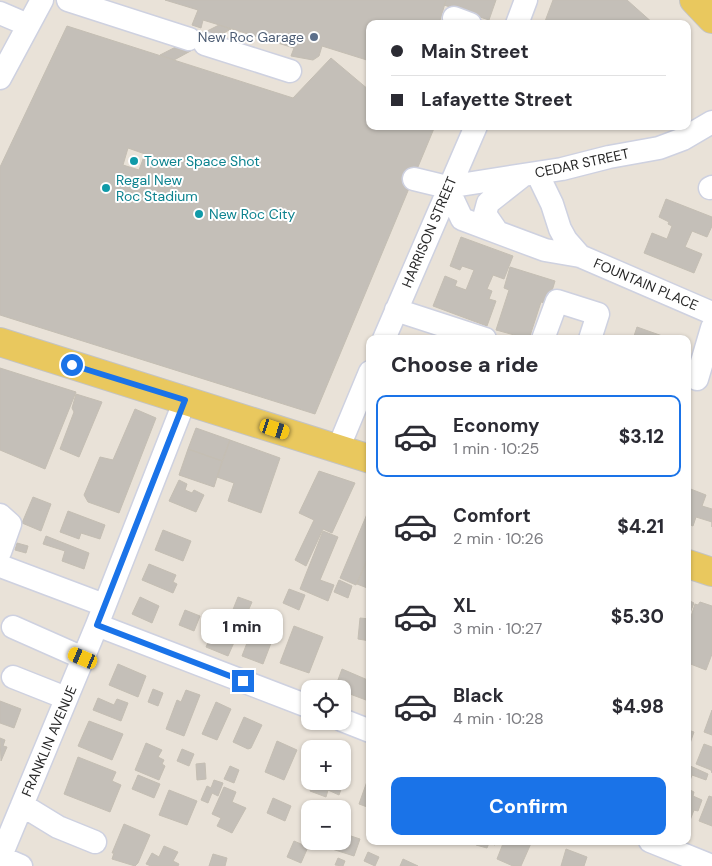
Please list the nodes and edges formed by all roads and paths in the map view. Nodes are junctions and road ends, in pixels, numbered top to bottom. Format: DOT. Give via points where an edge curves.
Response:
graph roads {
  1 [pos="42,0"];
  2 [pos="68,0"];
  3 [pos="526,0"];
  4 [pos="694,0"];
  5 [pos="0,13"];
  6 [pos="712,19"];
  7 [pos="518,20"];
  8 [pos="28,25"];
  9 [pos="2,70"];
  10 [pos="290,71"];
  11 [pos="712,122"];
  12 [pos="474,130"];
  13 [pos="530,174"];
  14 [pos="414,179"];
  15 [pos="447,187"];
  16 [pos="496,230"];
  17 [pos="580,256"];
  18 [pos="396,310"];
  19 [pos="712,312"];
  20 [pos="712,328"];
  21 [pos="386,335"];
  22 [pos="473,335"];
  23 [pos="544,335"];
  24 [pos="591,335"];
  25 [pos="0,342"];
  26 [pos="697,379"];
  27 [pos="366,382"];
  28 [pos="185,400"];
  29 [pos="338,449"];
  30 [pos="366,458"];
  31 [pos="0,515"];
  32 [pos="0,552"];
  33 [pos="0,564"];
  34 [pos="691,565"];
  35 [pos="712,572"];
  36 [pos="101,615"];
  37 [pos="13,627"];
  38 [pos="83,658"];
  39 [pos="13,677"];
  40 [pos="66,698"];
  41 [pos="301,703"];
  42 [pos="351,724"];
  43 [pos="366,729"];
  44 [pos="22,805"];
  45 [pos="95,842"];
  46 [pos="660,845"];
  47 [pos="0,858"];
  48 [pos="21,866"];
  49 [pos="712,866"];
  1 -- 8 [label="street"];
  2 -- 10 [label="street"];
  3 -- 7 [label="street"];
  4 -- 6 [label="main road"];
  5 -- 8 [label="street"];
  8 -- 9 [label="street"];
  11 -- 13 [label="street, CEDAR STREET" via="659,148"];
  12 -- 15 [label="street, HARRISON STREET"];
  13 -- 15 [label="street, CEDAR STREET"];
  13 -- 16 [label="street" via="488,203 485,214"];
  13 -- 17 [label="street, FOUNTAIN PLACE" via="552,204 566,240"];
  14 -- 15 [label="street"];
  15 -- 16 [label="street, FOUNTAIN PLACE" via="462,218"];
  15 -- 18 [label="street, HARRISON STREET"];
  16 -- 17 [label="street, FOUNTAIN PLACE" via="545,250"];
  17 -- 19 [label="street, FOUNTAIN PLACE"];
  18 -- 21 [label="street, HARRISON STREET"];
  18 -- 22 [label="street"];
  20 -- 26 [label="street"];
  23 -- 24 [label="street" via="557,301 598,314"];
  25 -- 28 [label="main road"];
  27 -- 29 [label="street"];
  28 -- 29 [label="main road"];
  28 -- 36 [label="street, FRANKLIN AVENUE"];
  29 -- 30 [label="main road"];
  31 -- 32 [label="street" via="10,524"];
  33 -- 36 [label="street"];
  34 -- 35 [label="main road"];
  36 -- 38 [label="street, FRANKLIN AVENUE"];
  36 -- 41 [label="street"];
  37 -- 38 [label="street"];
  38 -- 40 [label="street, FRANKLIN AVENUE"];
  39 -- 40 [label="street"];
  40 -- 44 [label="street, FRANKLIN AVENUE"];
  42 -- 43 [label="street"];
  44 -- 45 [label="street" via="58,827"];
  44 -- 47 [label="street, FRANKLIN AVENUE"];
  46 -- 49 [label="street"];
  47 -- 48 [label="street"];
}
